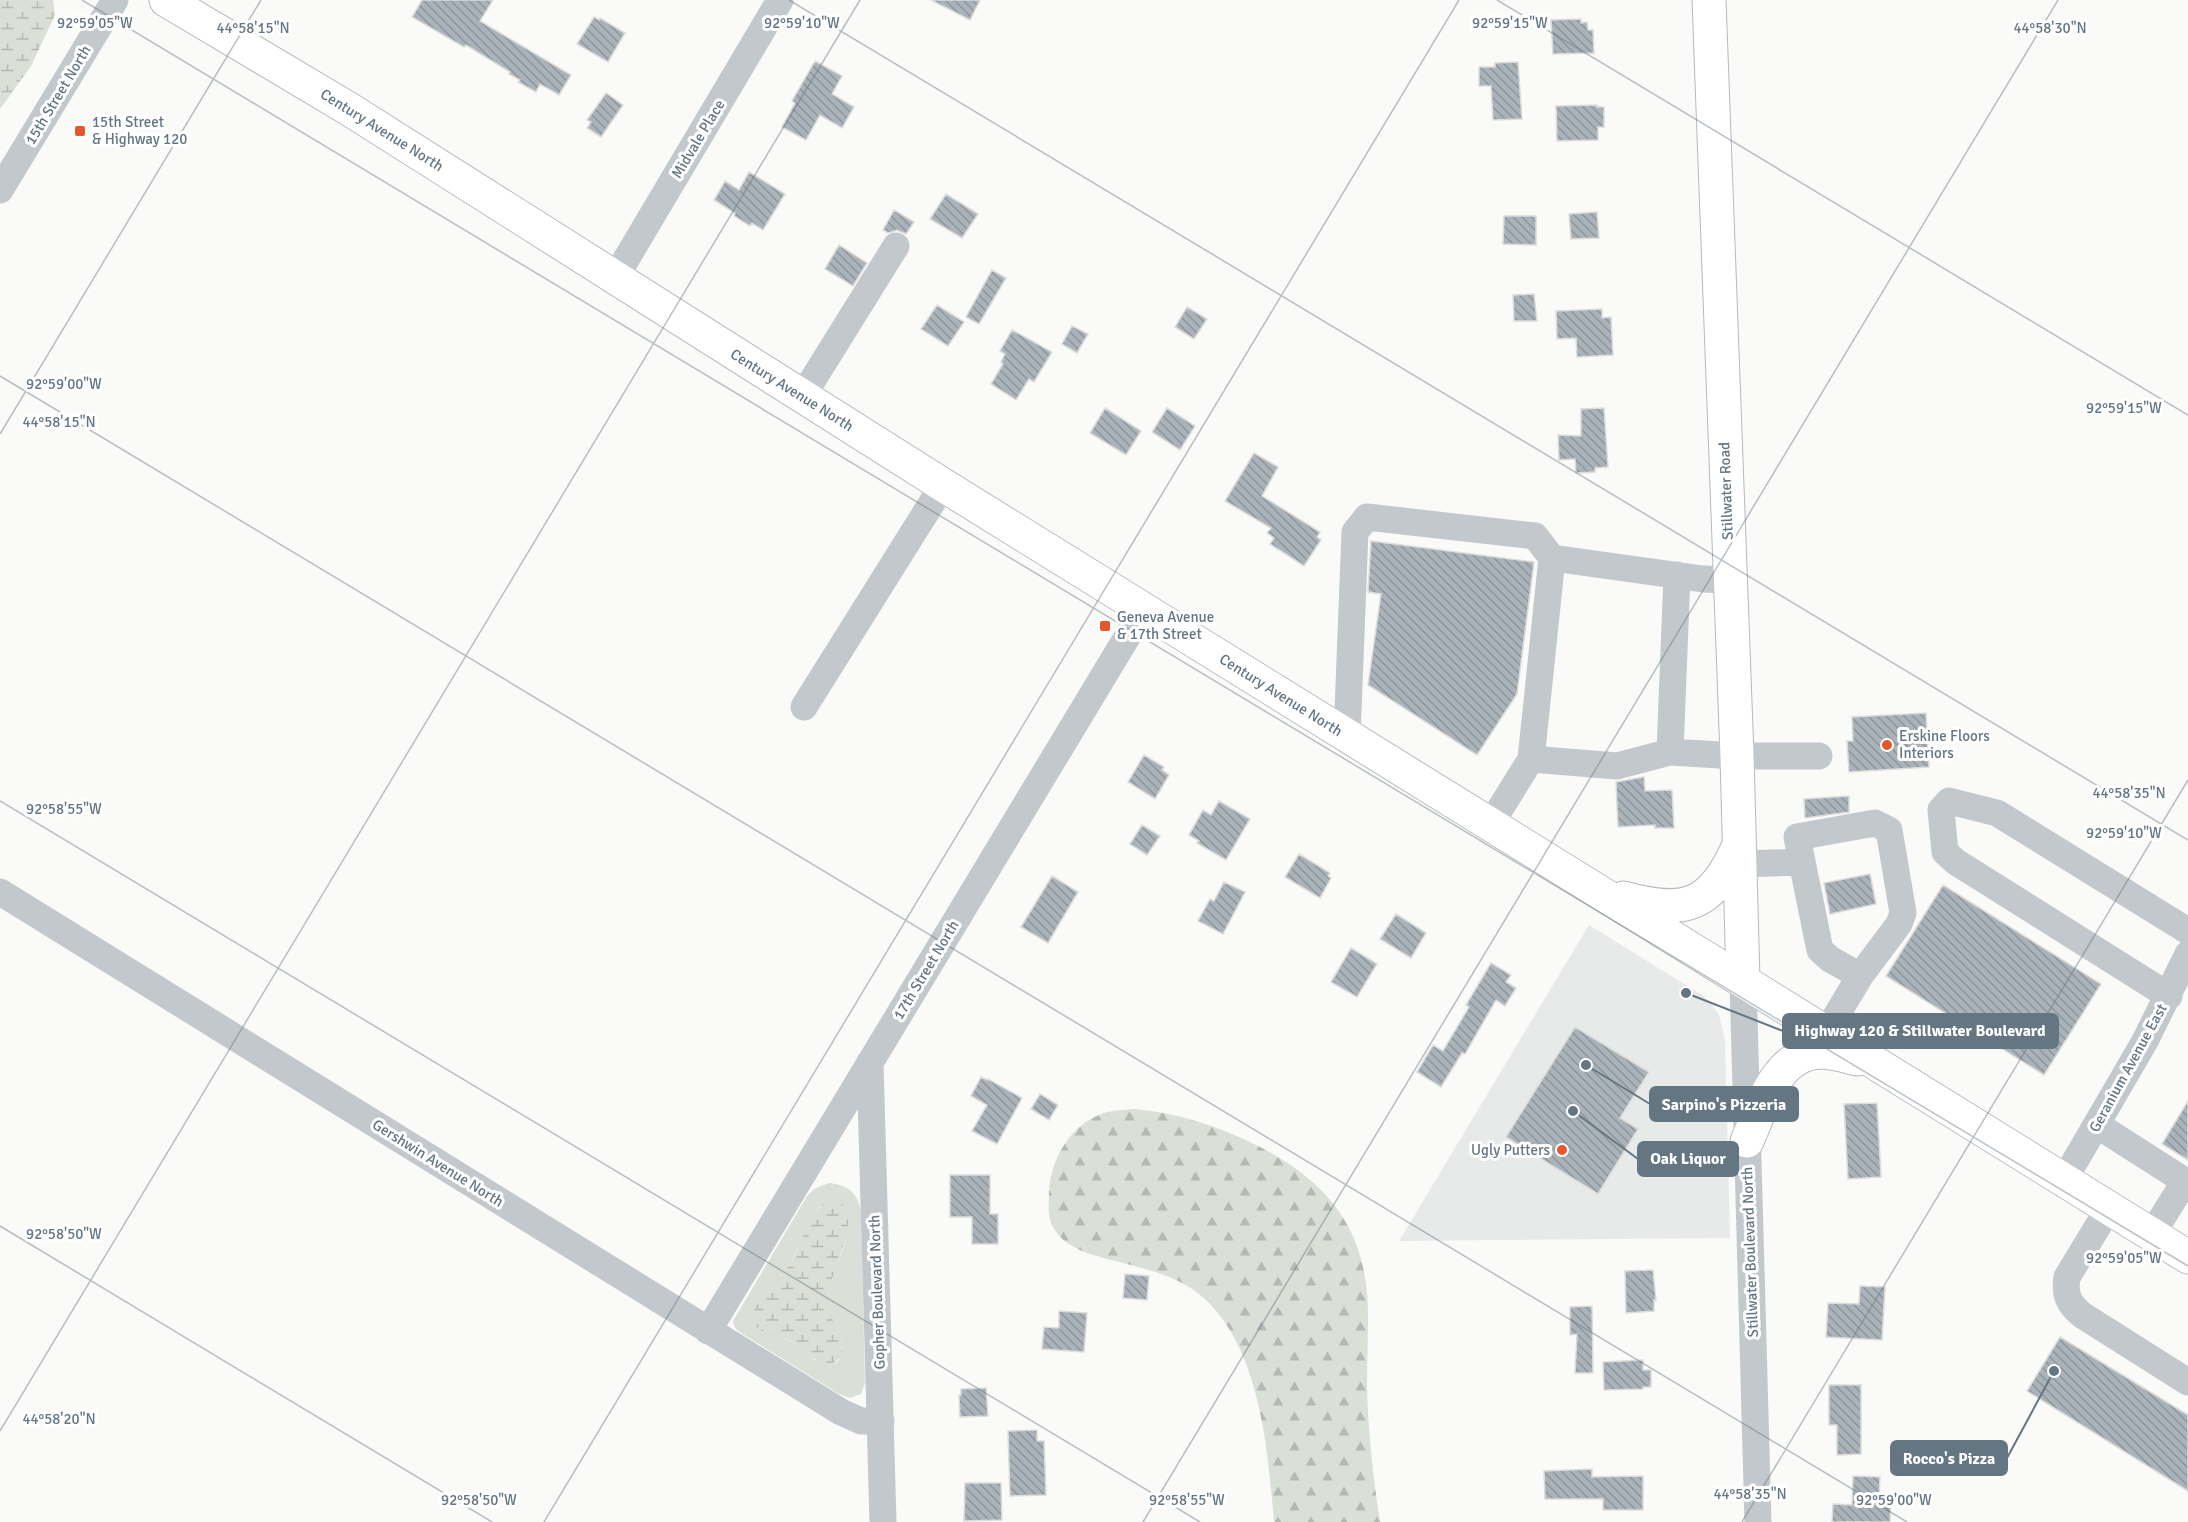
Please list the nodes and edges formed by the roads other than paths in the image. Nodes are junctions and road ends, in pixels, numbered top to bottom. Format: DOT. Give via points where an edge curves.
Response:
graph roads {
  1 [pos="115,0"];
  2 [pos="166,0"];
  3 [pos="780,0"];
  4 [pos="1708,0"];
  5 [pos="0,190"];
  6 [pos="897,246"];
  7 [pos="615,278"];
  8 [pos="802,397"];
  9 [pos="943,485"];
  10 [pos="1552,558"];
  11 [pos="1677,575"];
  12 [pos="1729,580"];
  13 [pos="1144,609"];
  14 [pos="804,707"];
  15 [pos="1347,736"];
  16 [pos="1670,752"];
  17 [pos="1737,756"];
  18 [pos="1819,756"];
  19 [pos="1531,759"];
  20 [pos="1490,825"];
  21 [pos="1740,854"];
  22 [pos="1802,862"];
  23 [pos="0,891"];
  24 [pos="1597,891"];
  25 [pos="2188,932"];
  26 [pos="2188,954"];
  27 [pos="1860,976"];
  28 [pos="1743,981"];
  29 [pos="2177,987"];
  30 [pos="1826,1032"];
  31 [pos="870,1062"];
  32 [pos="1875,1063"];
  33 [pos="2097,1125"];
  34 [pos="1747,1141"];
  35 [pos="2064,1180"];
  36 [pos="2109,1208"];
  37 [pos="2152,1234"];
  38 [pos="2188,1257"];
  39 [pos="708,1331"];
  40 [pos="2188,1382"];
  41 [pos="881,1421"];
  42 [pos="883,1522"];
  43 [pos="1758,1522"];
  1 -- 5 [label="street, 15th Street North"];
  2 -- 7 [label="main road, Century Avenue North" via="350,110"];
  3 -- 7 [label="street, Midvale Place"];
  4 -- 12 [label="main road, Stillwater Road"];
  6 -- 8 [label="street"];
  7 -- 8 [label="main road, Century Avenue North"];
  8 -- 9 [label="main road, Century Avenue North"];
  9 -- 13 [label="main road, Century Avenue North"];
  9 -- 14 [label="street"];
  10 -- 11 [label="street"];
  10 -- 15 [label="street" via="1535,536 1367,517 1355,532"];
  10 -- 19 [label="street"];
  11 -- 12 [label="street"];
  11 -- 16 [label="street"];
  12 -- 17 [label="main road, Stillwater Road"];
  13 -- 15 [label="main road, Century Avenue North"];
  13 -- 31 [label="street, 17th Street North"];
  15 -- 20 [label="main road, Century Avenue North"];
  16 -- 17 [label="street"];
  16 -- 19 [label="street" via="1617,766"];
  17 -- 18 [label="street"];
  17 -- 21 [label="main road, Stillwater Road"];
  19 -- 20 [label="street"];
  20 -- 24 [label="main road, Century Avenue North"];
  21 -- 22 [label="street"];
  21 -- 24 [label="main road" via="1706,894 1689,904 1659,906"];
  21 -- 28 [label="main road, Stillwater Road"];
  22 -- 27 [label="street" via="1820,950"];
  22 -- 27 [label="street" via="1797,837 1875,823 1889,830 1903,913"];
  23 -- 39 [label="street, Gershwin Avenue North"];
  24 -- 28 [label="main road, Century Avenue North"];
  25 -- 29 [label="street" via="1997,813 1949,801 1941,810 1945,852 1956,862"];
  26 -- 29 [label="street, Geranium Avenue East"];
  27 -- 30 [label="street"];
  28 -- 30 [label="main road, Century Avenue North"];
  28 -- 34 [label="street, Stillwater Boulevard North"];
  29 -- 33 [label="street, Geranium Avenue East"];
  30 -- 32 [label="main road, Century Avenue North"];
  31 -- 39 [label="street, 17th Street North"];
  31 -- 41 [label="street, Gopher Boulevard North"];
  32 -- 34 [label="main road" via="1826,1052 1799,1058 1775,1080"];
  32 -- 35 [label="main road, Century Avenue North"];
  33 -- 35 [label="street, Geranium Avenue East"];
  33 -- 37 [label="street" via="2185,1181"];
  34 -- 43 [label="street, Stillwater Boulevard North"];
  35 -- 36 [label="main road, Century Avenue North"];
  36 -- 37 [label="main road"];
  36 -- 40 [label="street" via="2067,1277 2065,1291 2071,1305 2082,1316"];
  37 -- 38 [label="main road"];
  39 -- 41 [label="street, Gershwin Avenue North" via="841,1412 861,1420"];
  41 -- 42 [label="street, Gopher Boulevard North"];
}
